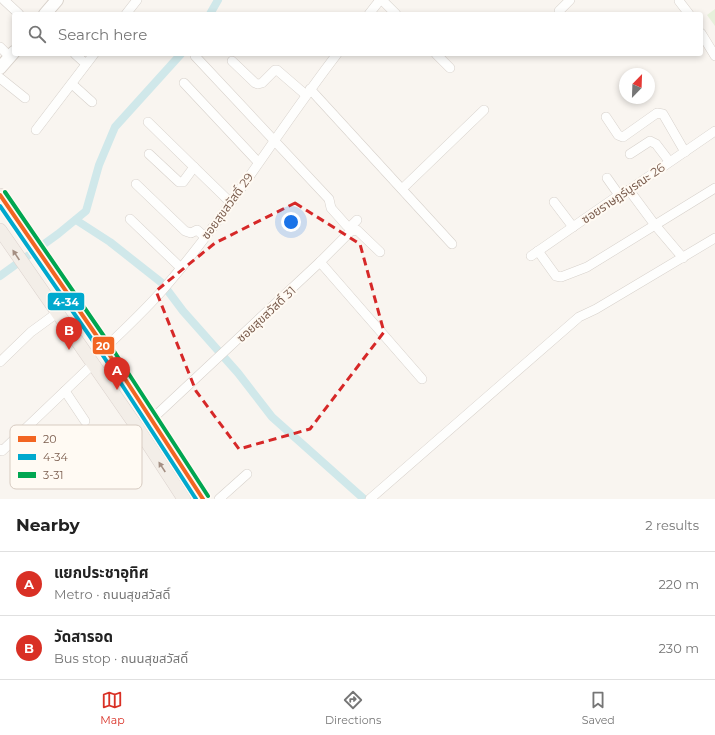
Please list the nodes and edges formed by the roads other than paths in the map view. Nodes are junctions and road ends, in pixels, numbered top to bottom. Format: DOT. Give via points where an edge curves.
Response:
graph roads {
  1 [pos="4,0"];
  2 [pos="57,0"];
  3 [pos="137,0"];
  4 [pos="381,0"];
  5 [pos="570,0"];
  6 [pos="679,1"];
  7 [pos="559,11"];
  8 [pos="17,12"];
  9 [pos="47,12"];
  10 [pos="128,12"];
  11 [pos="371,12"];
  12 [pos="394,12"];
  13 [pos="687,12"];
  14 [pos="703,36"];
  15 [pos="0,47"];
  16 [pos="12,55"];
  17 [pos="76,56"];
  18 [pos="92,56"];
  19 [pos="195,56"];
  20 [pos="335,56"];
  21 [pos="438,56"];
  22 [pos="715,56"];
  23 [pos="232,61"];
  24 [pos="86,64"];
  25 [pos="0,68"];
  26 [pos="450,68"];
  27 [pos="0,78"];
  28 [pos="184,83"];
  29 [pos="72,84"];
  30 [pos="308,92"];
  31 [pos="25,98"];
  32 [pos="92,102"];
  33 [pos="484,110"];
  34 [pos="606,118"];
  35 [pos="148,122"];
  36 [pos="36,130"];
  37 [pos="715,131"];
  38 [pos="274,140"];
  39 [pos="685,152"];
  40 [pos="150,154"];
  41 [pos="630,154"];
  42 [pos="669,161"];
  43 [pos="258,162"];
  44 [pos="194,167"];
  45 [pos="607,178"];
  46 [pos="136,184"];
  47 [pos="715,188"];
  48 [pos="402,189"];
  49 [pos="629,190"];
  50 [pos="0,195"];
  51 [pos="619,195"];
  52 [pos="230,202"];
  53 [pos="554,202"];
  54 [pos="130,219"];
  55 [pos="357,220"];
  56 [pos="655,225"];
  57 [pos="573,227"];
  58 [pos="0,231"];
  59 [pos="204,237"];
  60 [pos="715,238"];
  61 [pos="452,244"];
  62 [pos="380,252"];
  63 [pos="683,258"];
  64 [pos="320,262"];
  65 [pos="181,268"];
  66 [pos="57,313"];
  67 [pos="105,348"];
  68 [pos="0,362"];
  69 [pos="92,364"];
  70 [pos="422,379"];
  71 [pos="65,391"];
  72 [pos="151,420"];
  73 [pos="86,421"];
  74 [pos="29,425"];
  75 [pos="135,425"];
  76 [pos="142,435"];
  77 [pos="10,443"];
  78 [pos="0,449"];
  79 [pos="247,474"];
  80 [pos="179,497"];
  81 [pos="203,499"];
  82 [pos="219,499"];
  83 [pos="370,499"];
  1 -- 8 [label="street"];
  2 -- 9 [label="street"];
  3 -- 10 [label="street"];
  4 -- 11 [label="street"];
  4 -- 12 [label="street"];
  5 -- 7 [label="street"];
  6 -- 13 [label="street"];
  14 -- 22 [label="street"];
  15 -- 16 [label="street"];
  16 -- 25 [label="street"];
  17 -- 24 [label="street"];
  18 -- 24 [label="street"];
  19 -- 38 [label="street"];
  20 -- 30 [label="street, ซอยสุขสวัสดิ์ 29"];
  21 -- 26 [label="street"];
  23 -- 30 [label="street" via="255,83 262,83 277,70"];
  24 -- 29 [label="street"];
  27 -- 31 [label="street"];
  28 -- 43 [label="street"];
  29 -- 32 [label="street"];
  29 -- 36 [label="street"];
  30 -- 38 [label="street, ซอยสุขสวัสดิ์ 29"];
  30 -- 48 [label="street"];
  33 -- 48 [label="street"];
  34 -- 39 [label="street" via="618,135 623,137 657,112 663,114"];
  35 -- 44 [label="street"];
  37 -- 39 [label="street, ซอยราษฎร์บูรณะ 26"];
  38 -- 43 [label="street, ซอยสุขสวัสดิ์ 29"];
  38 -- 55 [label="street" via="329,199 331,208 347,226 351,226"];
  39 -- 42 [label="street, ซอยราษฎร์บูรณะ 26"];
  40 -- 44 [label="street" via="179,182 182,182"];
  41 -- 42 [label="street" via="650,141 656,144"];
  42 -- 49 [label="street, ซอยราษฎร์บูรณะ 26"];
  43 -- 52 [label="street, ซอยสุขสวัสดิ์ 29"];
  44 -- 52 [label="street"];
  45 -- 51 [label="street"];
  46 -- 59 [label="street" via="181,228 189,233 197,230"];
  47 -- 56 [label="street"];
  48 -- 61 [label="street"];
  49 -- 51 [label="street, ซอยราษฎร์บูรณะ 26"];
  49 -- 56 [label="street"];
  50 -- 67 [label="main road"];
  51 -- 57 [label="street, ซอยราษฎร์บูรณะ 26"];
  52 -- 59 [label="street, ซอยสุขสวัสดิ์ 29"];
  53 -- 57 [label="street"];
  54 -- 65 [label="street"];
  56 -- 57 [label="street, ซอยราษฎร์บูรณะ 26" via="587,267 561,277 556,276 534,254"];
  56 -- 63 [label="street"];
  66 -- 58 [label="main road, one-way"];
  59 -- 65 [label="street, ซอยสุขสวัสดิ์ 29"];
  60 -- 63 [label="street"];
  62 -- 64 [label="street, ซอยสุขสวัสดิ์ 31" via="354,230"];
  63 -- 83 [label="street" via="579,317"];
  64 -- 70 [label="street"];
  64 -- 72 [label="street, ซอยสุขสวัสดิ์ 31"];
  65 -- 67 [label="street, ซอยสุขสวัสดิ์ 29"];
  66 -- 68 [label="street" via="27,336"];
  66 -- 69 [label="main road"];
  67 -- 72 [label="main road"];
  69 -- 71 [label="street"];
  75 -- 69 [label="main road, one-way"];
  71 -- 73 [label="street"];
  71 -- 74 [label="street"];
  72 -- 81 [label="main road"];
  80 -- 76 [label="main road, one-way"];
  77 -- 78 [label="street" via="2,451"];
  79 -- 82 [label="street"];
}
